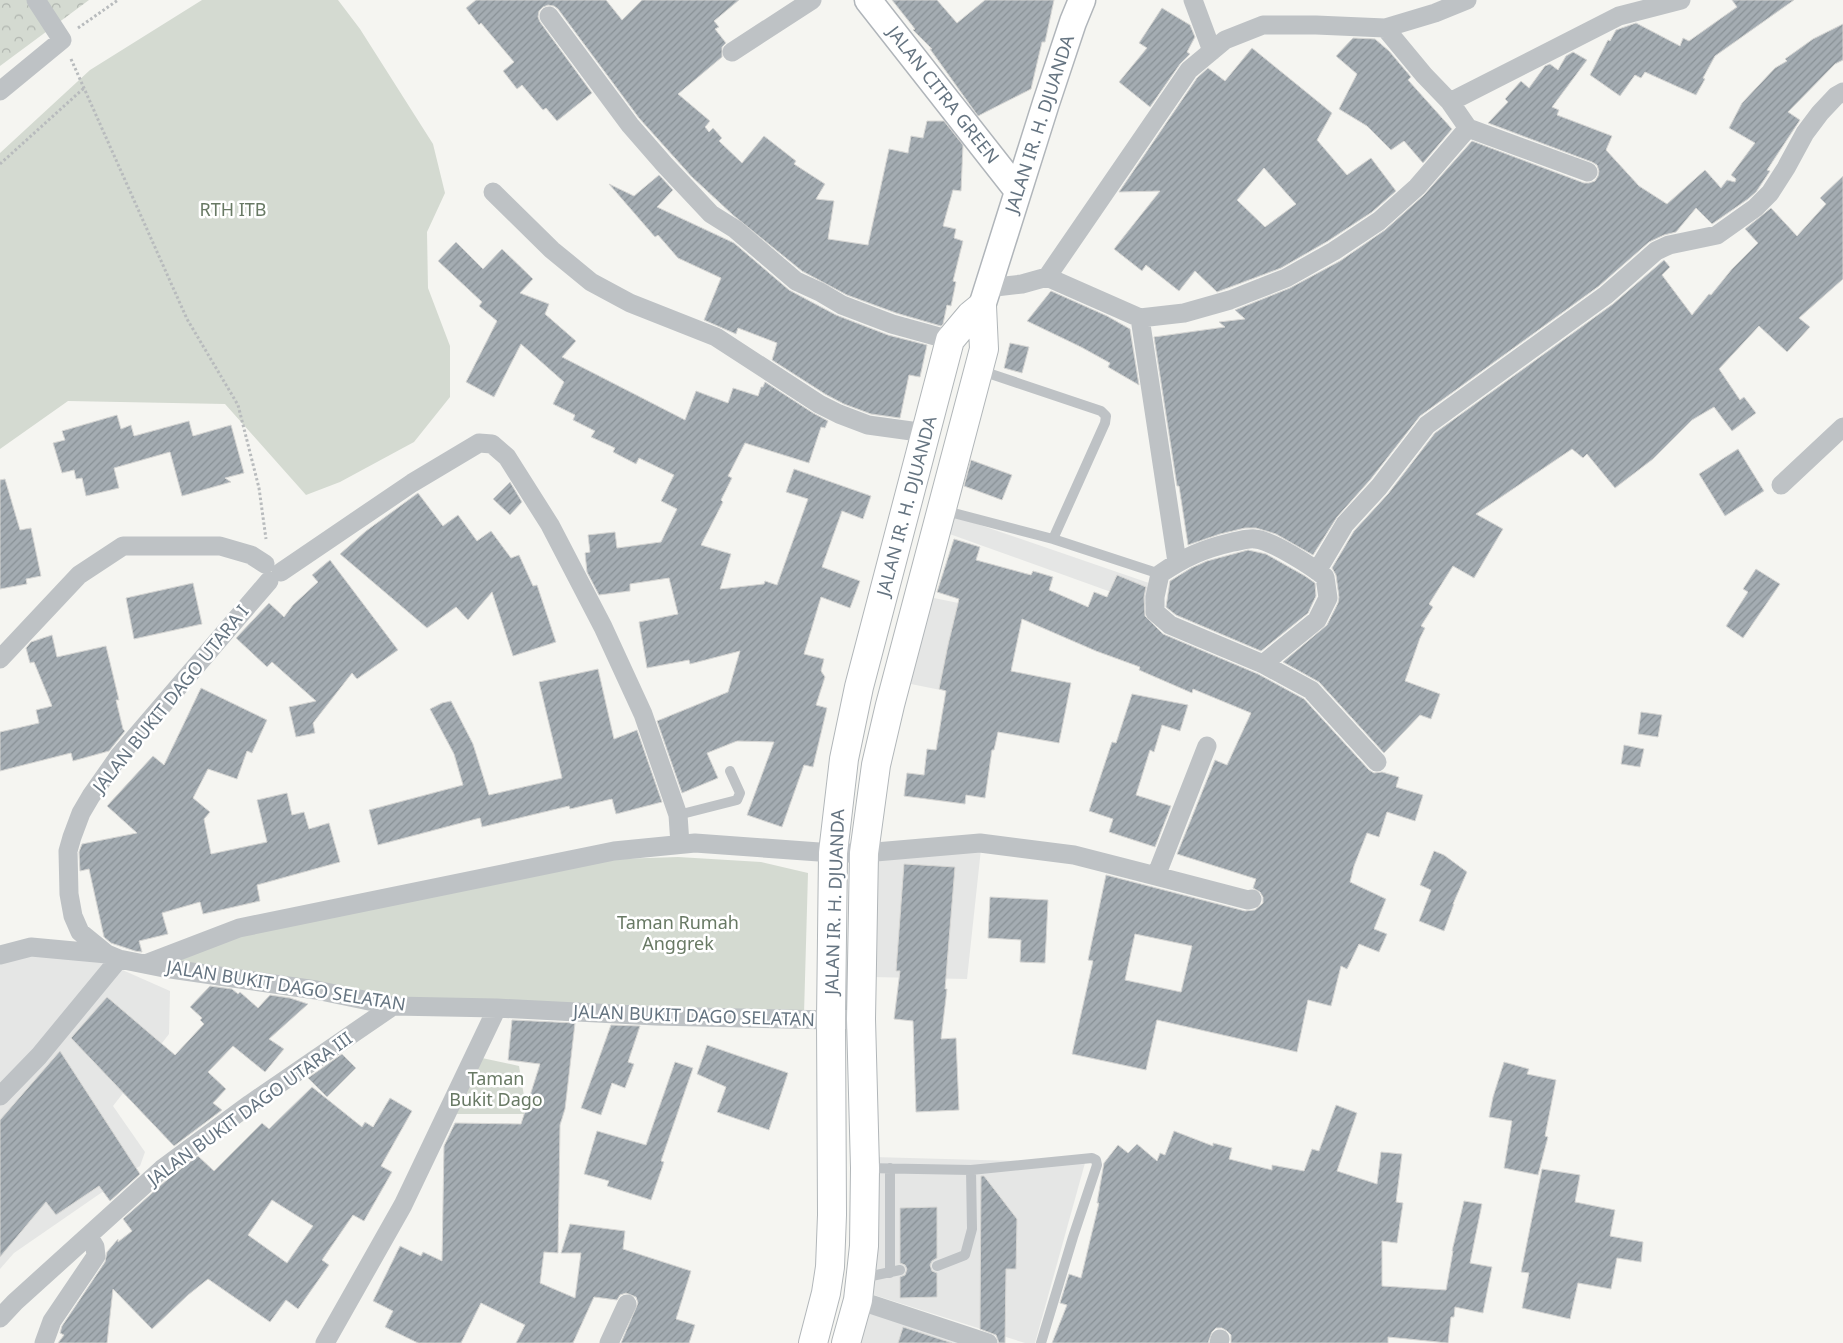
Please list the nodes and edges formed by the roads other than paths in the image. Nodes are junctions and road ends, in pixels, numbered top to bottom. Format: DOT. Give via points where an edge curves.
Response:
graph roads {
  1 [pos="36,0"];
  2 [pos="812,0"];
  3 [pos="868,0"];
  4 [pos="1082,0"];
  5 [pos="1193,0"];
  6 [pos="1467,0"];
  7 [pos="1681,0"];
  8 [pos="550,16"];
  9 [pos="1385,28"];
  10 [pos="1212,51"];
  11 [pos="732,52"];
  12 [pos="0,91"];
  13 [pos="1843,92"];
  14 [pos="1450,102"];
  15 [pos="1468,128"];
  16 [pos="1588,172"];
  17 [pos="1018,191"];
  18 [pos="493,192"];
  19 [pos="1047,278"];
  20 [pos="985,297"];
  21 [pos="1140,318"];
  22 [pos="950,340"];
  23 [pos="979,370"];
  24 [pos="1843,427"];
  25 [pos="926,433"];
  26 [pos="1781,485"];
  27 [pos="942,510"];
  28 [pos="1053,539"];
  29 [pos="1177,562"];
  30 [pos="271,569"];
  31 [pos="1317,570"];
  32 [pos="1160,574"];
  33 [pos="0,659"];
  34 [pos="1264,664"];
  35 [pos="1207,746"];
  36 [pos="1378,762"];
  37 [pos="730,770"];
  38 [pos="678,815"];
  39 [pos="680,844"];
  40 [pos="833,853"];
  41 [pos="864,853"];
  42 [pos="1156,876"];
  43 [pos="1252,899"];
  44 [pos="0,955"];
  45 [pos="113,956"];
  46 [pos="145,964"];
  47 [pos="393,1006"];
  48 [pos="497,1008"];
  49 [pos="860,1019"];
  50 [pos="831,1020"];
  51 [pos="0,1096"];
  52 [pos="877,1168"];
  53 [pos="970,1170"];
  54 [pos="88,1237"];
  55 [pos="938,1266"];
  56 [pos="860,1289"];
  57 [pos="627,1304"];
  58 [pos="0,1318"];
  59 [pos="44,1343"];
  60 [pos="325,1343"];
  61 [pos="609,1343"];
  62 [pos="813,1343"];
  63 [pos="846,1343"];
  64 [pos="988,1343"];
  65 [pos="1041,1343"];
  1 -- 12 [label="street" via="62,40"];
  2 -- 11 [label="street"];
  3 -- 17 [label="main road, JALAN CITRA GREEN"];
  4 -- 17 [label="main road, JALAN IR. H. DJUANDA"];
  5 -- 10 [label="street"];
  6 -- 9 [label="street"];
  7 -- 14 [label="street" via="1619,16"];
  8 -- 22 [label="street" via="630,125 711,214 796,281 842,305 892,324"];
  9 -- 10 [label="street" via="1263,25 1225,40"];
  9 -- 14 [label="street"];
  10 -- 19 [label="street" via="1189,70"];
  13 -- 31 [label="street" via="1820,113 1770,193 1755,208 1717,235 1669,245 1656,251 1606,295 1427,425 1379,487 1345,524"];
  14 -- 15 [label="street"];
  15 -- 16 [label="street"];
  15 -- 21 [label="street" via="1417,187 1379,221 1334,251 1286,278 1230,300 1184,312"];
  17 -- 20 [label="main road, JALAN IR. H. DJUANDA"];
  18 -- 25 [label="street" via="552,250 591,282 630,303 716,337 839,414 868,425"];
  19 -- 20 [label="street"];
  19 -- 21 [label="street"];
  20 -- 22 [label="main road, JALAN IR. H. DJUANDA"];
  20 -- 23 [label="main road, JALAN IR. H. DJUANDA" via="984,349"];
  21 -- 29 [label="street"];
  22 -- 25 [label="main road, JALAN IR. H. DJUANDA"];
  23 -- 27 [label="main road, JALAN IR. H. DJUANDA"];
  23 -- 28 [label="lane" via="1102,411 1106,416 1106,423"];
  24 -- 26 [label="street"];
  25 -- 40 [label="main road, JALAN IR. H. DJUANDA" via="849,727"];
  27 -- 28 [label="lane"];
  27 -- 41 [label="main road, JALAN IR. H. DJUANDA" via="876,765"];
  28 -- 32 [label="lane"];
  29 -- 31 [label="street" via="1207,548 1256,539"];
  29 -- 32 [label="street"];
  30 -- 33 [label="street" via="251,555 220,546 123,546 79,575"];
  30 -- 38 [label="street, JALAN BUKIT DAGO UTARA I" via="335,537 412,483 478,443 499,448 550,525 604,627 643,714"];
  30 -- 45 [label="street, JALAN BUKIT DAGO UTARA I" via="119,756 81,813 68,851 73,916 80,932"];
  31 -- 34 [label="street" via="1326,577 1328,598 1317,620"];
  32 -- 34 [label="street" via="1156,612 1170,625"];
  34 -- 36 [label="street" via="1311,690"];
  35 -- 42 [label="street"];
  37 -- 38 [label="lane" via="740,793 737,800"];
  38 -- 39 [label="street, JALAN BUKIT DAGO UTARA I"];
  39 -- 40 [label="street"];
  39 -- 46 [label="street" via="614,851 239,928"];
  40 -- 41 [label="street"];
  40 -- 50 [label="main road, JALAN IR. H. DJUANDA"];
  41 -- 42 [label="street" via="980,843 1074,855"];
  41 -- 49 [label="main road, JALAN IR. H. DJUANDA"];
  42 -- 43 [label="street"];
  44 -- 45 [label="street, JALAN BUKIT DAGO SELATAN" via="30,947"];
  45 -- 46 [label="street, JALAN BUKIT DAGO SELATAN"];
  45 -- 51 [label="street" via="39,1056"];
  46 -- 47 [label="street, JALAN BUKIT DAGO SELATAN" via="316,990"];
  47 -- 48 [label="street, JALAN BUKIT DAGO SELATAN"];
  47 -- 54 [label="street, JALAN BUKIT DAGO UTARA III" via="162,1169"];
  48 -- 50 [label="street, JALAN BUKIT DAGO SELATAN"];
  48 -- 60 [label="street" via="403,1205"];
  49 -- 50 [label="street, JALAN BUKIT DAGO SELATAN"];
  49 -- 52 [label="main road, JALAN IR. H. DJUANDA"];
  50 -- 62 [label="main road, JALAN IR. H. DJUANDA" via="830,1267"];
  52 -- 53 [label="lane"];
  52 -- 56 [label="main road, JALAN IR. H. DJUANDA"];
  52 -- 56 [label="lane" via="895,1272"];
  53 -- 55 [label="lane" via="972,1229 965,1255"];
  53 -- 65 [label="lane" via="1096,1160"];
  54 -- 58 [label="street, JALAN BUKIT DAGO UTARA III"];
  54 -- 59 [label="street" via="95,1247 96,1256 52,1321"];
  56 -- 63 [label="main road, JALAN IR. H. DJUANDA"];
  56 -- 64 [label="street"];
  57 -- 61 [label="street"];
}
